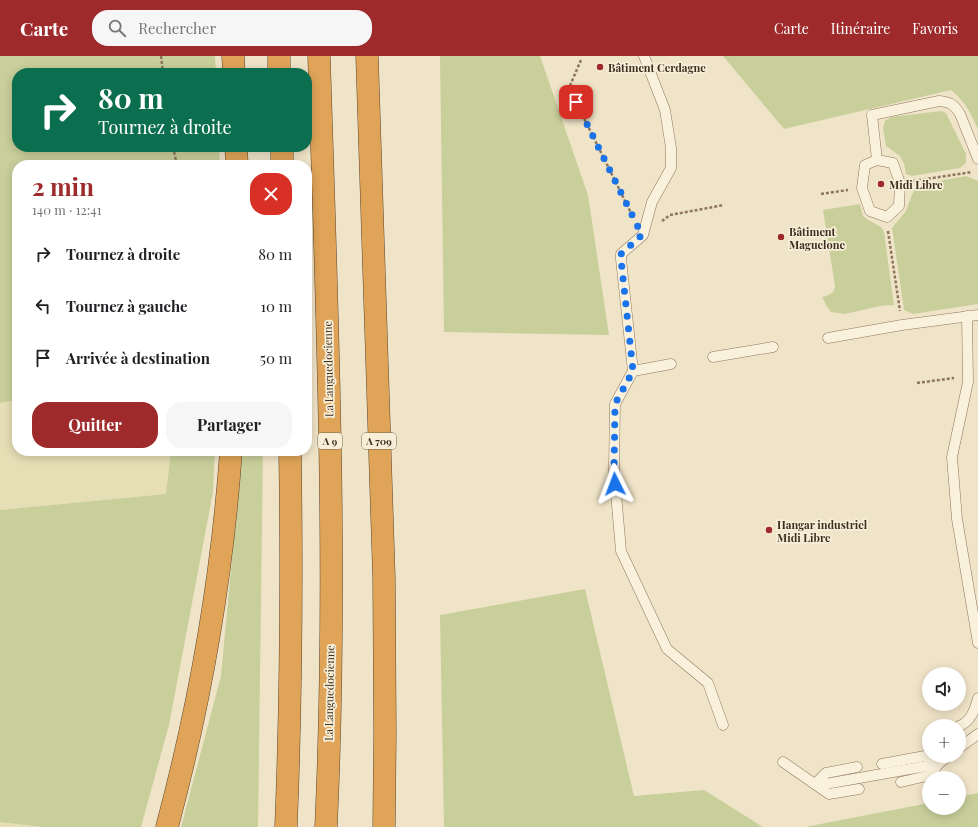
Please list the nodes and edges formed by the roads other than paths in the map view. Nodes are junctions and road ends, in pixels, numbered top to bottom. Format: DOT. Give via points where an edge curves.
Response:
graph roads {
  1 [pos="233,56"];
  2 [pos="279,56"];
  3 [pos="319,56"];
  4 [pos="367,56"];
  5 [pos="644,56"];
  6 [pos="234,68"];
  7 [pos="279,68"];
  8 [pos="978,159"];
  9 [pos="877,160"];
  10 [pos="978,315"];
  11 [pos="967,316"];
  12 [pos="828,338"];
  13 [pos="773,347"];
  14 [pos="713,357"];
  15 [pos="671,364"];
  16 [pos="633,371"];
  17 [pos="231,456"];
  18 [pos="290,456"];
  19 [pos="978,643"];
  20 [pos="978,698"];
  21 [pos="966,723"];
  22 [pos="722,725"];
  23 [pos="978,734"];
  24 [pos="966,743"];
  25 [pos="783,762"];
  26 [pos="882,764"];
  27 [pos="938,764"];
  28 [pos="857,767"];
  29 [pos="901,782"];
  30 [pos="814,784"];
  31 [pos="860,790"];
  32 [pos="167,827"];
  33 [pos="286,827"];
  34 [pos="326,827"];
  35 [pos="384,827"];
  1 -- 6 [label="highway"];
  2 -- 7 [label="highway"];
  3 -- 34 [label="highway, La Languedocienne / A 9" via="331,550"];
  4 -- 35 [label="highway, A 709" via="384,578"];
  5 -- 16 [label="lane" via="665,110 671,148 671,168 652,202 642,235 621,254"];
  8 -- 9 [label="lane" via="956,108 952,104 939,101 872,115"];
  9 -- 9 [label="lane" via="893,163 900,183 899,206 886,217 870,212 862,188 865,166"];
  10 -- 11 [label="lane"];
  11 -- 12 [label="lane"];
  11 -- 19 [label="lane" via="968,382 952,457 957,519"];
  13 -- 14 [label="lane"];
  15 -- 16 [label="lane"];
  16 -- 22 [label="lane" via="615,404 614,470 621,551 667,648 708,683"];
  17 -- 32 [label="highway" via="225,518 207,643 187,745"];
  18 -- 33 [label="highway" via="292,645"];
  20 -- 21 [label="lane" via="972,715"];
  23 -- 24 [label="lane"];
  25 -- 30 [label="lane"];
  26 -- 27 [label="lane" via="925,756"];
  27 -- 29 [label="lane" via="931,775"];
  27 -- 30 [label="lane"];
  28 -- 30 [label="lane" via="826,773"];
  30 -- 31 [label="lane" via="829,794"];
}
